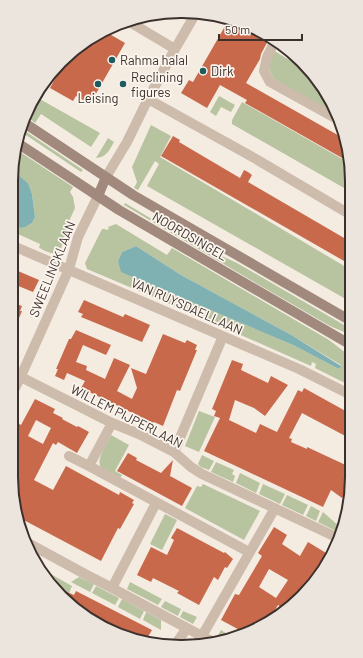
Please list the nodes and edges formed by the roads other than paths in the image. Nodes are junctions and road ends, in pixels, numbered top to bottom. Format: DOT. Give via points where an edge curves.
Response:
graph roads {
  1 [pos="193,18"];
  2 [pos="135,25"];
  3 [pos="273,46"];
  4 [pos="175,49"];
  5 [pos="148,99"];
  6 [pos="332,116"];
  7 [pos="28,125"];
  8 [pos="22,146"];
  9 [pos="106,177"];
  10 [pos="98,196"];
  11 [pos="345,211"];
  12 [pos="18,248"];
  13 [pos="69,269"];
  14 [pos="345,317"];
  15 [pos="223,336"];
  16 [pos="345,342"];
  17 [pos="18,375"];
  18 [pos="21,376"];
  19 [pos="18,382"];
  20 [pos="345,391"];
  21 [pos="112,423"];
  22 [pos="174,452"];
  23 [pos="69,456"];
  24 [pos="89,466"];
  25 [pos="156,503"];
  26 [pos="274,508"];
  27 [pos="334,536"];
  28 [pos="34,547"];
  29 [pos="249,552"];
  30 [pos="112,588"];
  31 [pos="187,628"];
  32 [pos="202,636"];
  33 [pos="206,638"];
  34 [pos="179,640"];
  1 -- 4 [label="street"];
  2 -- 4 [label="street"];
  3 -- 6 [label="street" via="264,71 270,82"];
  4 -- 5 [label="street"];
  5 -- 9 [label="street"];
  5 -- 11 [label="street"];
  7 -- 9 [label="main road, NOORDSINGEL"];
  8 -- 10 [label="main road, NOORDSINGEL"];
  9 -- 10 [label="main road"];
  9 -- 14 [label="main road, NOORDSINGEL" via="132,195"];
  10 -- 13 [label="street, SWEELINCKLAAN" via="78,237"];
  10 -- 16 [label="main road, NOORDSINGEL"];
  12 -- 13 [label="street, VAN RUYSDAELLAAN"];
  13 -- 15 [label="street, VAN RUYSDAELLAAN"];
  13 -- 18 [label="street, SWEELINCKLAAN"];
  15 -- 20 [label="street, VAN RUYSDAELLAAN"];
  15 -- 22 [label="street"];
  17 -- 18 [label="street, WILLEM PIJPERLAAN"];
  18 -- 19 [label="street, SWEELINCKLAAN"];
  18 -- 21 [label="street, WILLEM PIJPERLAAN"];
  21 -- 22 [label="street, WILLEM PIJPERLAAN"];
  21 -- 24 [label="street"];
  22 -- 26 [label="street, WILLEM PIJPERLAAN" via="202,474"];
  23 -- 24 [label="street"];
  24 -- 25 [label="street"];
  25 -- 29 [label="street"];
  25 -- 30 [label="street"];
  26 -- 27 [label="street, WILLEM PIJPERLAAN"];
  26 -- 29 [label="street"];
  28 -- 30 [label="street"];
  29 -- 32 [label="street"];
  30 -- 31 [label="street"];
  31 -- 32 [label="street"];
  31 -- 34 [label="street"];
  32 -- 33 [label="street"];
}
